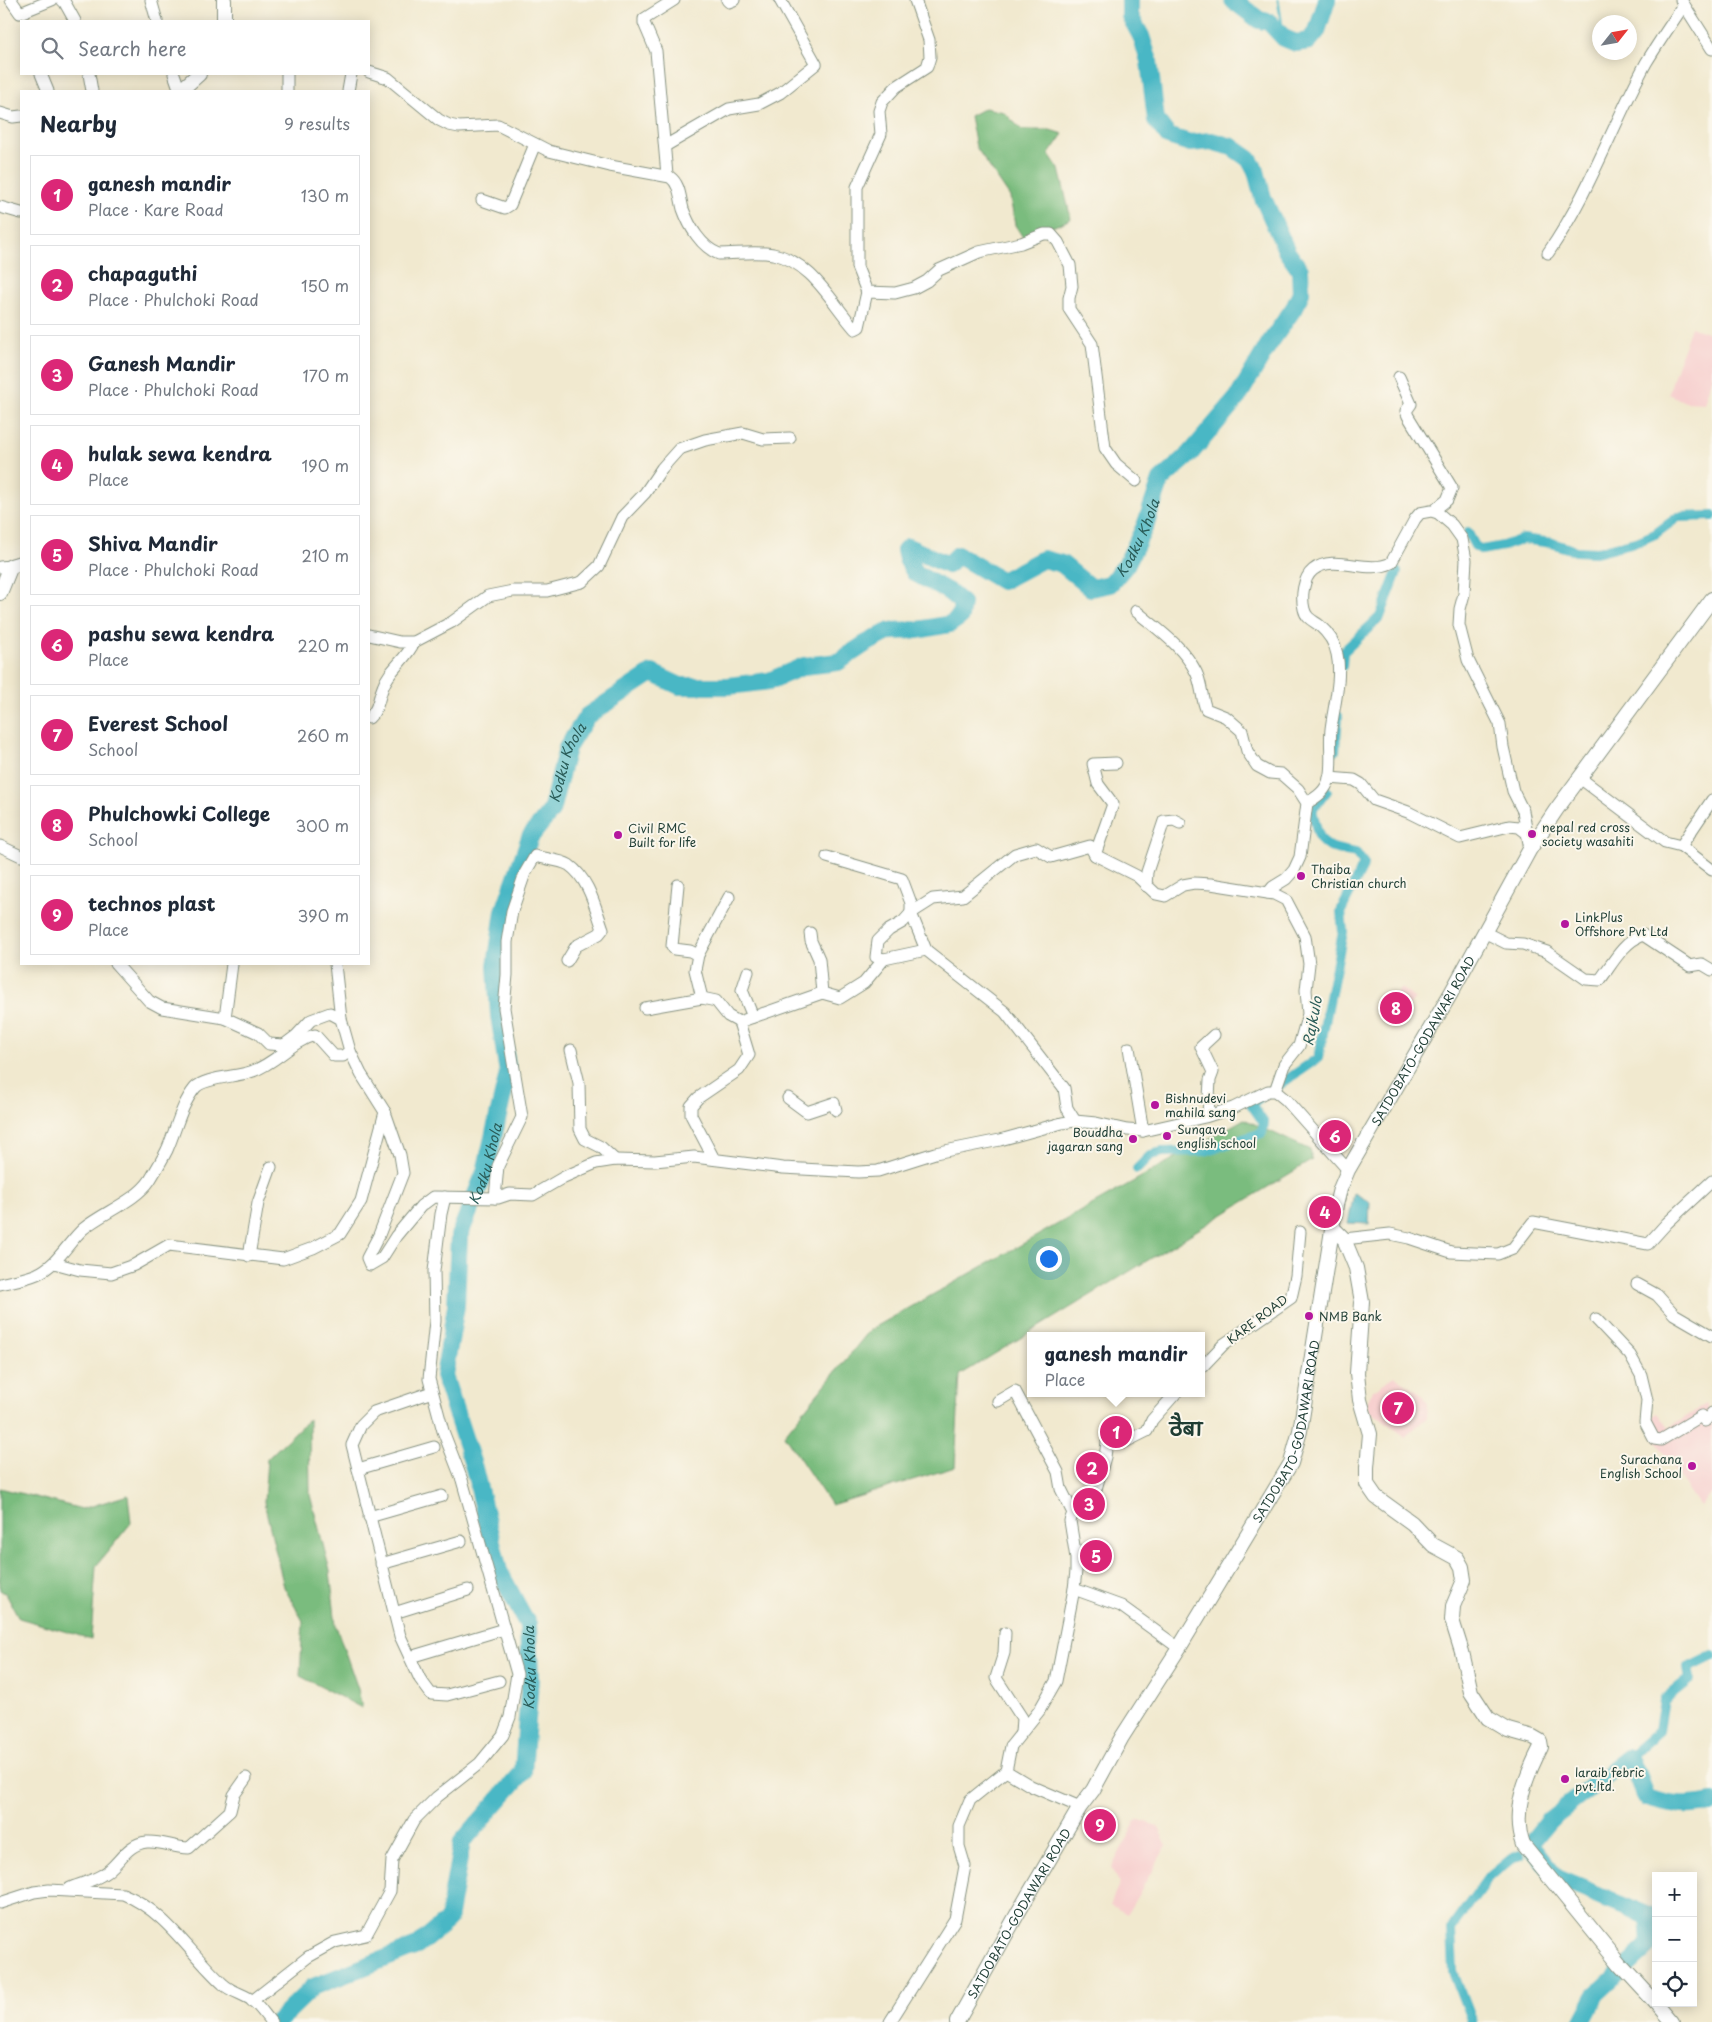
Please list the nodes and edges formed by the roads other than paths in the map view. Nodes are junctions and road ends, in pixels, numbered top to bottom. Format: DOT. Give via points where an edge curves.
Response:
graph roads {
  1 [pos="11,0"];
  2 [pos="52,0"];
  3 [pos="62,0"];
  4 [pos="151,0"];
  5 [pos="224,0"];
  6 [pos="674,0"];
  7 [pos="727,0"];
  8 [pos="734,0"];
  9 [pos="780,0"];
  10 [pos="915,0"];
  11 [pos="1682,3"];
  12 [pos="20,17"];
  13 [pos="74,20"];
  14 [pos="157,20"];
  15 [pos="224,20"];
  16 [pos="1712,49"];
  17 [pos="370,72"];
  18 [pos="41,75"];
  19 [pos="89,75"];
  20 [pos="174,75"];
  21 [pos="198,75"];
  22 [pos="287,75"];
  23 [pos="351,75"];
  24 [pos="48,90"];
  25 [pos="92,90"];
  26 [pos="180,90"];
  27 [pos="181,90"];
  28 [pos="287,90"];
  29 [pos="348,90"];
  30 [pos="0,113"];
  31 [pos="20,116"];
  32 [pos="535,144"];
  33 [pos="665,146"];
  34 [pos="667,176"];
  35 [pos="482,200"];
  36 [pos="0,207"];
  37 [pos="20,213"];
  38 [pos="1548,253"];
  39 [pos="867,292"];
  40 [pos="1399,377"];
  41 [pos="790,438"];
  42 [pos="1136,481"];
  43 [pos="1438,513"];
  44 [pos="11,565"];
  45 [pos="0,593"];
  46 [pos="1712,599"];
  47 [pos="1136,611"];
  48 [pos="370,635"];
  49 [pos="414,642"];
  50 [pos="370,717"];
  51 [pos="1116,763"];
  52 [pos="1329,778"];
  53 [pos="1580,778"];
  54 [pos="1712,800"];
  55 [pos="1307,803"];
  56 [pos="1180,822"];
  57 [pos="1528,833"];
  58 [pos="0,846"];
  59 [pos="1681,846"];
  60 [pos="1530,849"];
  61 [pos="1095,854"];
  62 [pos="20,856"];
  63 [pos="827,856"];
  64 [pos="1712,870"];
  65 [pos="678,885"];
  66 [pos="1146,886"];
  67 [pos="1268,893"];
  68 [pos="729,897"];
  69 [pos="911,913"];
  70 [pos="1484,932"];
  71 [pos="810,933"];
  72 [pos="926,950"];
  73 [pos="698,955"];
  74 [pos="884,959"];
  75 [pos="567,961"];
  76 [pos="117,965"];
  77 [pos="232,965"];
  78 [pos="335,965"];
  79 [pos="1712,970"];
  80 [pos="748,972"];
  81 [pos="822,993"];
  82 [pos="702,998"];
  83 [pos="645,1008"];
  84 [pos="752,1017"];
  85 [pos="225,1018"];
  86 [pos="341,1020"];
  87 [pos="739,1022"];
  88 [pos="1214,1035"];
  89 [pos="1129,1048"];
  90 [pos="571,1050"];
  91 [pos="350,1051"];
  92 [pos="1275,1091"];
  93 [pos="788,1098"];
  94 [pos="836,1110"];
  95 [pos="385,1112"];
  96 [pos="1208,1115"];
  97 [pos="1075,1121"];
  98 [pos="1143,1131"];
  99 [pos="714,1159"];
  100 [pos="615,1160"];
  101 [pos="271,1167"];
  102 [pos="1348,1170"];
  103 [pos="1712,1181"];
  104 [pos="445,1197"];
  105 [pos="490,1198"];
  106 [pos="1333,1228"];
  107 [pos="1300,1232"];
  108 [pos="1344,1239"];
  109 [pos="249,1256"];
  110 [pos="54,1263"];
  111 [pos="0,1284"];
  112 [pos="1637,1284"];
  113 [pos="1596,1319"];
  114 [pos="1712,1336"];
  115 [pos="1205,1364"];
  116 [pos="432,1392"];
  117 [pos="1172,1397"];
  118 [pos="998,1402"];
  119 [pos="1712,1413"];
  120 [pos="434,1447"];
  121 [pos="358,1469"];
  122 [pos="442,1496"];
  123 [pos="1073,1513"];
  124 [pos="369,1517"];
  125 [pos="461,1541"];
  126 [pos="381,1564"];
  127 [pos="1074,1589"];
  128 [pos="468,1590"];
  129 [pos="394,1613"];
  130 [pos="504,1629"];
  131 [pos="1005,1633"];
  132 [pos="1179,1648"];
  133 [pos="410,1657"];
  134 [pos="499,1680"];
  135 [pos="1021,1733"];
  136 [pos="1006,1770"];
  137 [pos="246,1778"];
  138 [pos="1080,1808"];
  139 [pos="64,1891"];
  140 [pos="0,1903"];
  141 [pos="1652,1998"];
  142 [pos="252,2000"];
  143 [pos="1660,2007"];
  144 [pos="271,2022"];
  145 [pos="890,2022"];
  146 [pos="957,2022"];
  147 [pos="1672,2022"];
  1 -- 12 [label="street"];
  2 -- 12 [label="street"];
  3 -- 13 [label="street"];
  4 -- 14 [label="street"];
  5 -- 15 [label="street"];
  6 -- 33 [label="street" via="644,19 656,51"];
  7 -- 8 [label="street"];
  9 -- 33 [label="street" via="816,64 780,93 759,104 729,109"];
  10 -- 39 [label="street" via="929,40 930,57 926,67 896,87 882,102 879,111 882,134 857,186 857,267"];
  11 -- 16 [label="street"];
  11 -- 38 [label="street" via="1646,63 1577,208"];
  17 -- 32 [label="street" via="388,78 445,124 459,128 498,125"];
  18 -- 24 [label="street"];
  19 -- 25 [label="street"];
  20 -- 26 [label="street"];
  21 -- 27 [label="street"];
  22 -- 28 [label="street"];
  23 -- 29 [label="street"];
  30 -- 31 [label="street"];
  32 -- 34 [label="street" via="549,151 610,166"];
  32 -- 35 [label="street" via="510,205 506,208"];
  33 -- 34 [label="street"];
  34 -- 39 [label="street" via="677,184 692,227 711,251 784,257 808,271 855,329 859,327"];
  36 -- 37 [label="street"];
  39 -- 42 [label="street" via="895,293 914,288 939,270 978,252 1052,234 1070,265 1070,308 1092,344 1105,448 1116,464"];
  40 -- 43 [label="street" via="1411,404 1406,411 1408,416 1452,488 1447,500 1437,508"];
  41 -- 49 [label="street" via="763,439 743,433 679,449 622,517 599,566 582,582 547,591 513,591 488,596 452,622"];
  43 -- 52 [label="street" via="1420,513 1391,563 1363,568 1334,563 1313,570 1306,578 1304,609 1310,620 1327,633 1337,654 1337,698 1331,729"];
  43 -- 57 [label="street" via="1462,539 1466,560 1459,624 1468,660 1500,724 1513,792 1523,811"];
  44 -- 45 [label="street"];
  46 -- 53 [label="street, SATDOBATO-GODAWARI ROAD"];
  47 -- 55 [label="street" via="1184,653 1196,672 1206,710 1226,717 1242,731 1247,751 1257,766 1270,773 1281,774 1298,789"];
  48 -- 49 [label="street"];
  49 -- 50 [label="street" via="383,685 376,712"];
  51 -- 61 [label="street" via="1093,764 1098,784 1114,804"];
  52 -- 55 [label="street" via="1324,791"];
  52 -- 57 [label="street" via="1354,780 1374,800 1408,812 1460,838 1509,826"];
  53 -- 59 [label="street" via="1665,842"];
  53 -- 60 [label="street, SATDOBATO-GODAWARI ROAD"];
  54 -- 59 [label="street"];
  55 -- 67 [label="street" via="1300,856 1294,870"];
  56 -- 66 [label="street" via="1164,821 1147,872"];
  57 -- 60 [label="street"];
  58 -- 62 [label="street"];
  59 -- 64 [label="street"];
  60 -- 70 [label="street, SATDOBATO-GODAWARI ROAD"];
  61 -- 66 [label="street" via="1137,876"];
  61 -- 69 [label="street" via="1090,846 1051,856 1036,848 1015,854 963,896 933,899"];
  63 -- 69 [label="street" via="902,879"];
  65 -- 73 [label="street" via="672,946"];
  66 -- 67 [label="street" via="1165,896 1183,885 1194,883"];
  67 -- 92 [label="street" via="1286,900 1305,936 1309,964 1308,1014 1299,1046 1284,1065"];
  68 -- 73 [label="street"];
  69 -- 72 [label="street"];
  69 -- 74 [label="street" via="878,941 876,957"];
  70 -- 79 [label="street" via="1506,943 1523,944 1547,952 1593,981 1600,980 1629,943 1643,935 1690,966 1702,964"];
  70 -- 102 [label="street, SATDOBATO-GODAWARI ROAD"];
  71 -- 81 [label="street" via="819,959"];
  72 -- 74 [label="street"];
  72 -- 97 [label="street" via="1005,1012 1064,1088 1067,1108"];
  73 -- 82 [label="street" via="695,970"];
  74 -- 81 [label="street" via="864,983 840,998"];
  75 -- 105 [label="street" via="576,946 603,929 580,876 568,864 535,856 524,873 512,911 507,942 504,1008 522,1118 498,1166"];
  76 -- 85 [label="street" via="149,1001 162,1008"];
  77 -- 85 [label="street"];
  78 -- 86 [label="street"];
  80 -- 84 [label="street" via="742,990"];
  81 -- 84 [label="street"];
  82 -- 83 [label="street"];
  82 -- 87 [label="street" via="716,1001 728,1016"];
  84 -- 87 [label="street"];
  85 -- 86 [label="street" via="258,1033 269,1044 284,1044 311,1020 330,1013"];
  86 -- 91 [label="street"];
  87 -- 99 [label="street" via="749,1055 738,1070 691,1106 691,1115"];
  88 -- 96 [label="street" via="1201,1047 1213,1072"];
  89 -- 98 [label="street"];
  90 -- 100 [label="street" via="578,1082 580,1129 585,1139"];
  91 -- 95 [label="street"];
  91 -- 110 [label="street" via="334,1056 315,1035 305,1038 270,1064 253,1072 196,1086 166,1152 148,1182 81,1231"];
  92 -- 96 [label="street"];
  92 -- 102 [label="street" via="1321,1137"];
  93 -- 94 [label="street" via="807,1112 834,1103"];
  95 -- 104 [label="street" via="403,1173 367,1258 370,1265 382,1258 421,1206 433,1197"];
  95 -- 109 [label="street" via="361,1201 340,1234 283,1259"];
  96 -- 98 [label="street"];
  97 -- 98 [label="street"];
  97 -- 99 [label="street" via="935,1153 878,1171 783,1168"];
  99 -- 100 [label="street"];
  100 -- 105 [label="street" via="596,1163 533,1195 510,1194"];
  101 -- 109 [label="street" via="258,1203"];
  102 -- 106 [label="street, SATDOBATO-GODAWARI ROAD" via="1340,1189"];
  103 -- 108 [label="street" via="1648,1244 1533,1222 1513,1248 1498,1254 1451,1252 1390,1234"];
  104 -- 105 [label="street"];
  104 -- 116 [label="street" via="434,1271 435,1321 429,1378"];
  106 -- 108 [label="street"];
  106 -- 132 [label="street, SATDOBATO-GODAWARI ROAD" via="1294,1455"];
  107 -- 115 [label="street, KARE ROAD" via="1291,1298 1224,1344"];
  108 -- 141 [label="street" via="1356,1268 1362,1302 1357,1373 1360,1400 1370,1434 1367,1484 1376,1497 1412,1523 1433,1545 1457,1558 1462,1567 1464,1580 1453,1606 1452,1620 1471,1692 1488,1718 1508,1730 1540,1742 1541,1747 1528,1771 1521,1799 1518,1823 1523,1845 1620,1964"];
  109 -- 110 [label="street" via="169,1245 134,1265 111,1273"];
  110 -- 111 [label="street" via="37,1274"];
  112 -- 114 [label="street" via="1658,1295 1674,1314"];
  113 -- 119 [label="street" via="1630,1355 1641,1375 1647,1400 1644,1422 1654,1439 1660,1440 1701,1416 1705,1421"];
  116 -- 121 [label="street" via="374,1412 360,1425 352,1445"];
  116 -- 130 [label="street" via="462,1480"];
  117 -- 123 [label="street" via="1152,1420 1147,1431 1123,1443 1106,1442 1096,1489"];
  118 -- 123 [label="street" via="1015,1391 1058,1472 1061,1489"];
  120 -- 121 [label="street"];
  121 -- 124 [label="street"];
  122 -- 124 [label="street"];
  123 -- 127 [label="street" via="1070,1521 1076,1558"];
  124 -- 126 [label="street"];
  125 -- 126 [label="street"];
  126 -- 129 [label="street"];
  127 -- 132 [label="street" via="1122,1606"];
  127 -- 135 [label="street" via="1056,1681 1039,1711"];
  128 -- 129 [label="street"];
  129 -- 133 [label="street"];
  130 -- 133 [label="street"];
  130 -- 142 [label="street" via="517,1674 510,1717 503,1735 480,1763 414,1820 392,1860 390,1891 366,1935 335,1942 308,1957"];
  131 -- 135 [label="street" via="1004,1653 996,1678 1022,1718"];
  132 -- 138 [label="street, SATDOBATO-GODAWARI ROAD"];
  133 -- 134 [label="street" via="431,1694 447,1695"];
  135 -- 136 [label="street" via="1011,1746"];
  136 -- 138 [label="street" via="1038,1790"];
  136 -- 145 [label="street" via="970,1800 959,1826 959,1846 965,1866 954,1918"];
  137 -- 139 [label="street" via="234,1795 230,1811 189,1848 153,1842 131,1847 103,1875"];
  138 -- 146 [label="street, SATDOBATO-GODAWARI ROAD"];
  139 -- 140 [label="street" via="34,1892"];
  139 -- 142 [label="street" via="123,1894 133,1899 172,1928 225,1987"];
  142 -- 144 [label="street"];
  143 -- 147 [label="street"];
}
